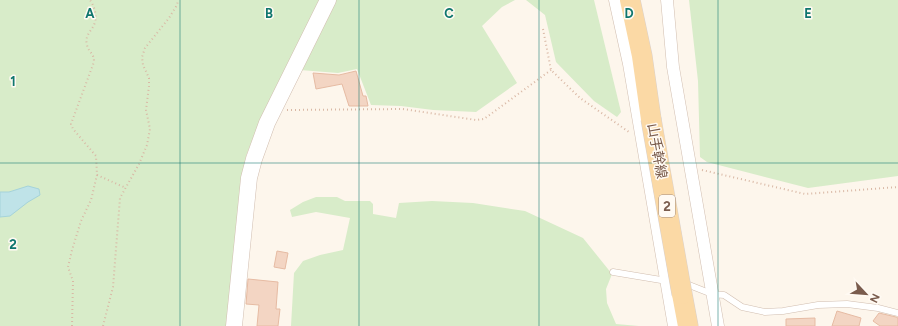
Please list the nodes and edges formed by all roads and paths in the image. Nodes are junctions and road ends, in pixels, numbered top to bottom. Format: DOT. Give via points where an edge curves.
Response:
graph roads {
  1 [pos="90,0"];
  2 [pos="178,0"];
  3 [pos="328,0"];
  4 [pos="615,0"];
  5 [pos="630,0"];
  6 [pos="635,0"];
  7 [pos="667,0"];
  8 [pos="642,56"];
  9 [pos="551,70"];
  10 [pos="274,110"];
  11 [pos="97,175"];
  12 [pos="126,188"];
  13 [pos="613,272"];
  14 [pos="666,280"];
  15 [pos="712,294"];
  16 [pos="898,313"];
  17 [pos="72,326"];
  18 [pos="103,326"];
  19 [pos="233,326"];
  20 [pos="674,326"];
  21 [pos="688,326"];
  22 [pos="718,326"];
  1 -- 11 [label="path" via="95,11 95,22 87,35 86,44 94,56 94,62 71,124 73,130 96,156"];
  2 -- 12 [label="path" via="169,18 145,48 142,56 149,82 146,110 150,129 139,164"];
  3 -- 10 [label="street"];
  4 -- 14 [label="street" via="629,64"];
  5 -- 8 [label="main road, 山手幹線 / 2"];
  6 -- 8 [label="main road"];
  7 -- 15 [label="street" via="673,67"];
  8 -- 21 [label="main road, 山手幹線 / 2, bridge"];
  9 -- 10 [label="path" via="484,119 402,109"];
  10 -- 19 [label="street" via="249,178"];
  11 -- 12 [label="path"];
  11 -- 17 [label="path" via="68,267 74,281"];
  12 -- 18 [label="path" via="120,198 113,287"];
  13 -- 14 [label="lane"];
  14 -- 15 [label="lane" via="688,284"];
  14 -- 20 [label="street"];
  15 -- 16 [label="lane" via="724,295 742,307 766,312 847,304"];
  15 -- 22 [label="street"];
}
